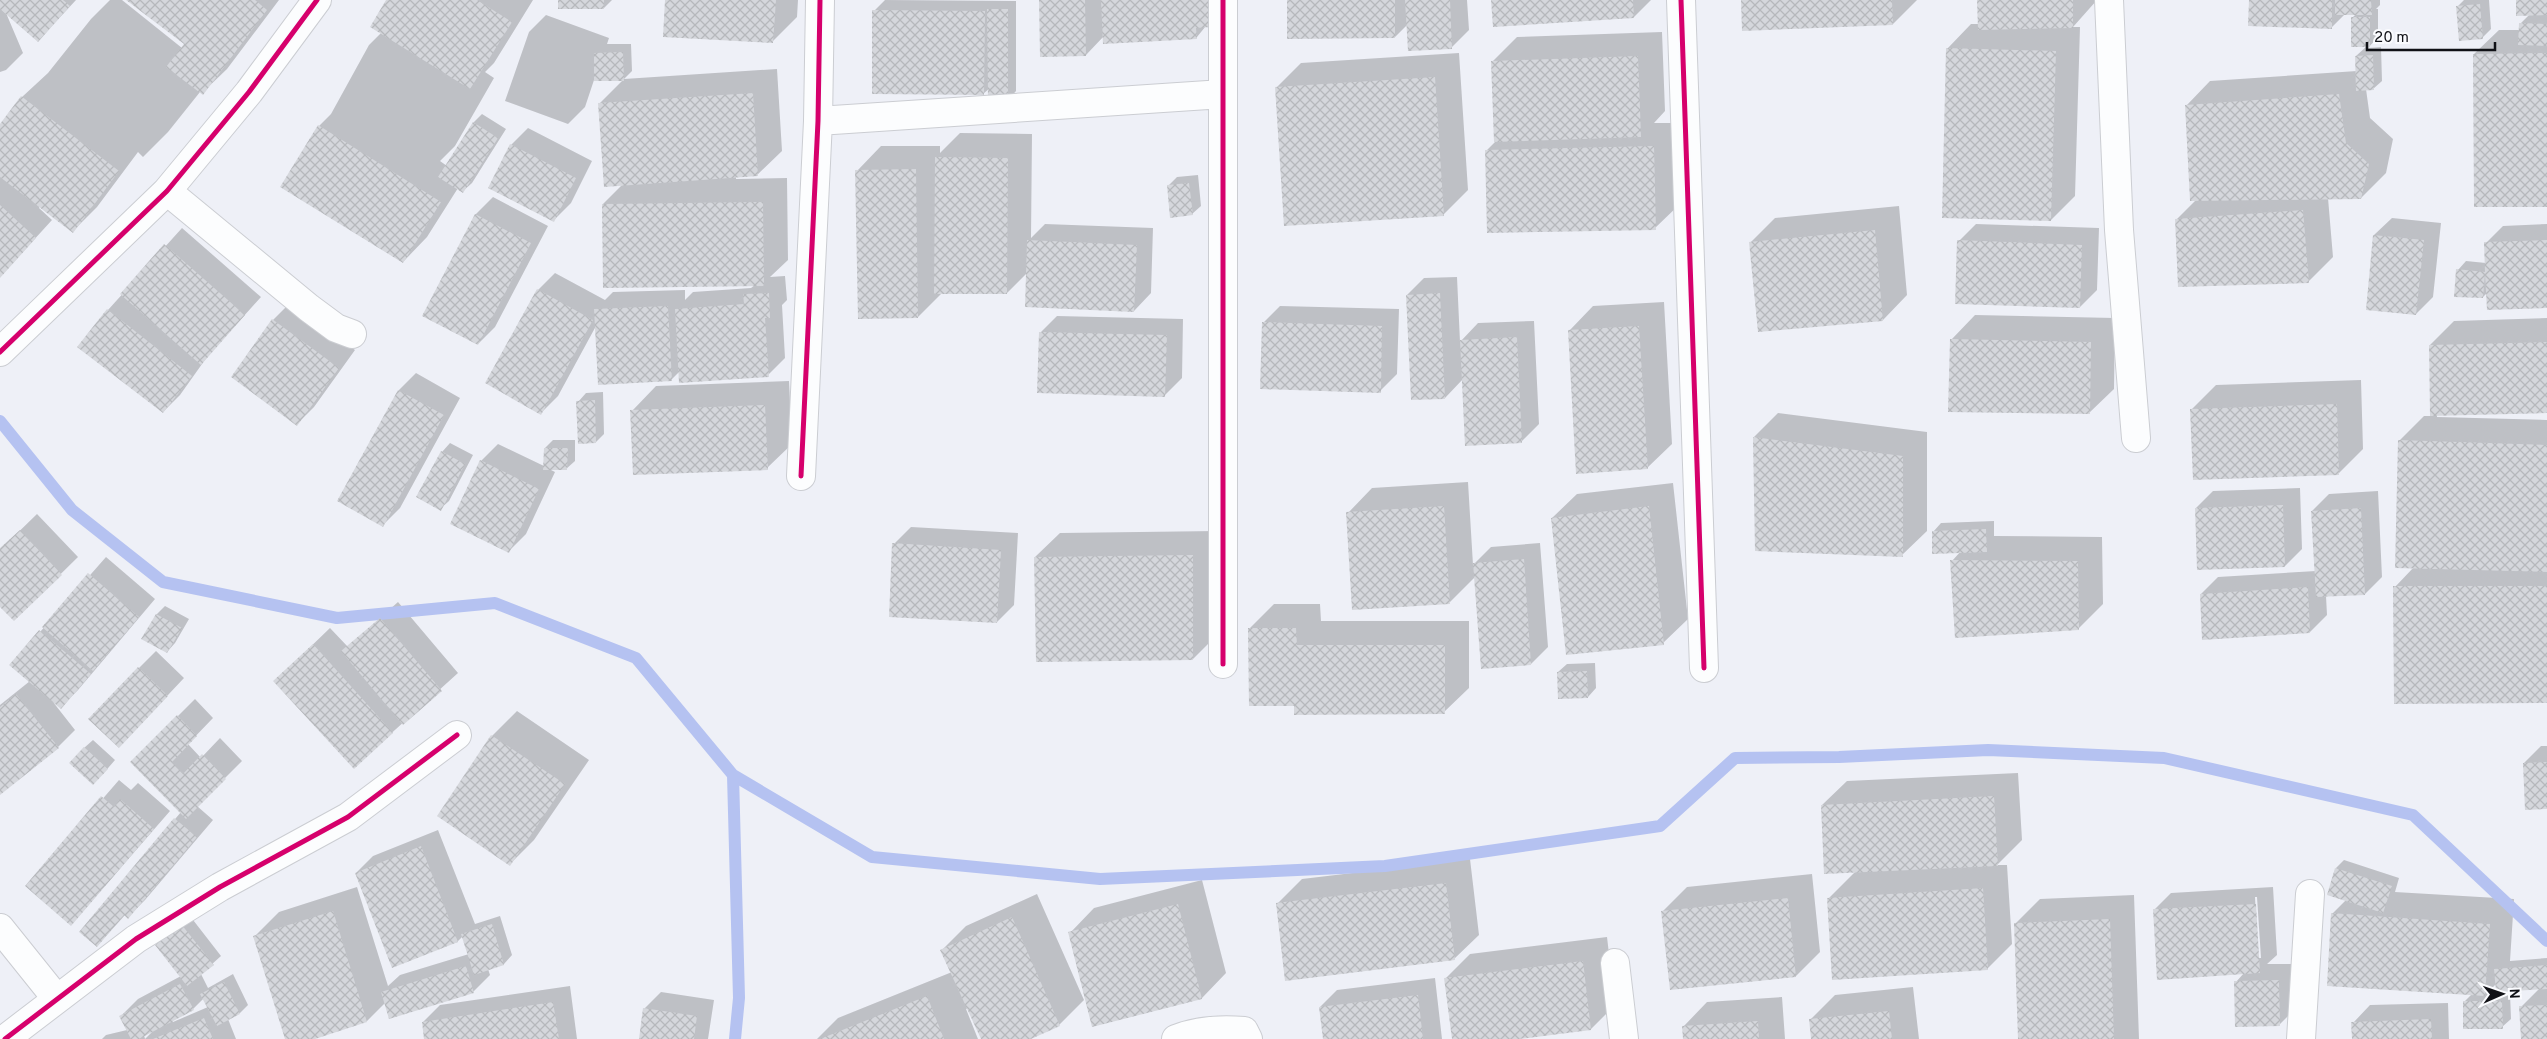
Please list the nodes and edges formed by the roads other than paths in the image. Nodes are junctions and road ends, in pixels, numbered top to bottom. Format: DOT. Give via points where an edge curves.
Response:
graph roads {
  1 [pos="317,0"];
  2 [pos="820,0"];
  3 [pos="1223,0"];
  4 [pos="1681,0"];
  5 [pos="2109,0"];
  6 [pos="1223,94"];
  7 [pos="818,121"];
  8 [pos="167,191"];
  9 [pos="352,334"];
  10 [pos="0,352"];
  11 [pos="2136,438"];
  12 [pos="801,476"];
  13 [pos="1223,664"];
  14 [pos="1704,668"];
  15 [pos="457,735"];
  16 [pos="2310,894"];
  17 [pos="0,928"];
  18 [pos="1615,962"];
  19 [pos="57,999"];
  20 [pos="5,1039"];
  21 [pos="1176,1039"];
  22 [pos="1248,1039"];
  23 [pos="1624,1039"];
  24 [pos="2301,1039"];
  1 -- 8 [label="street" via="249,92"];
  2 -- 7 [label="street"];
  3 -- 6 [label="street"];
  4 -- 14 [label="street"];
  5 -- 11 [label="street" via="2119,230"];
  6 -- 7 [label="street"];
  6 -- 13 [label="street"];
  7 -- 12 [label="street"];
  8 -- 9 [label="street" via="309,308 336,328"];
  8 -- 10 [label="street"];
  15 -- 19 [label="street" via="348,817 220,887 144,934"];
  16 -- 24 [label="street"];
  17 -- 19 [label="street"];
  18 -- 23 [label="street"];
  19 -- 20 [label="street"];
  21 -- 22 [label="street" via="1192,1033 1224,1029 1244,1031"];
}
